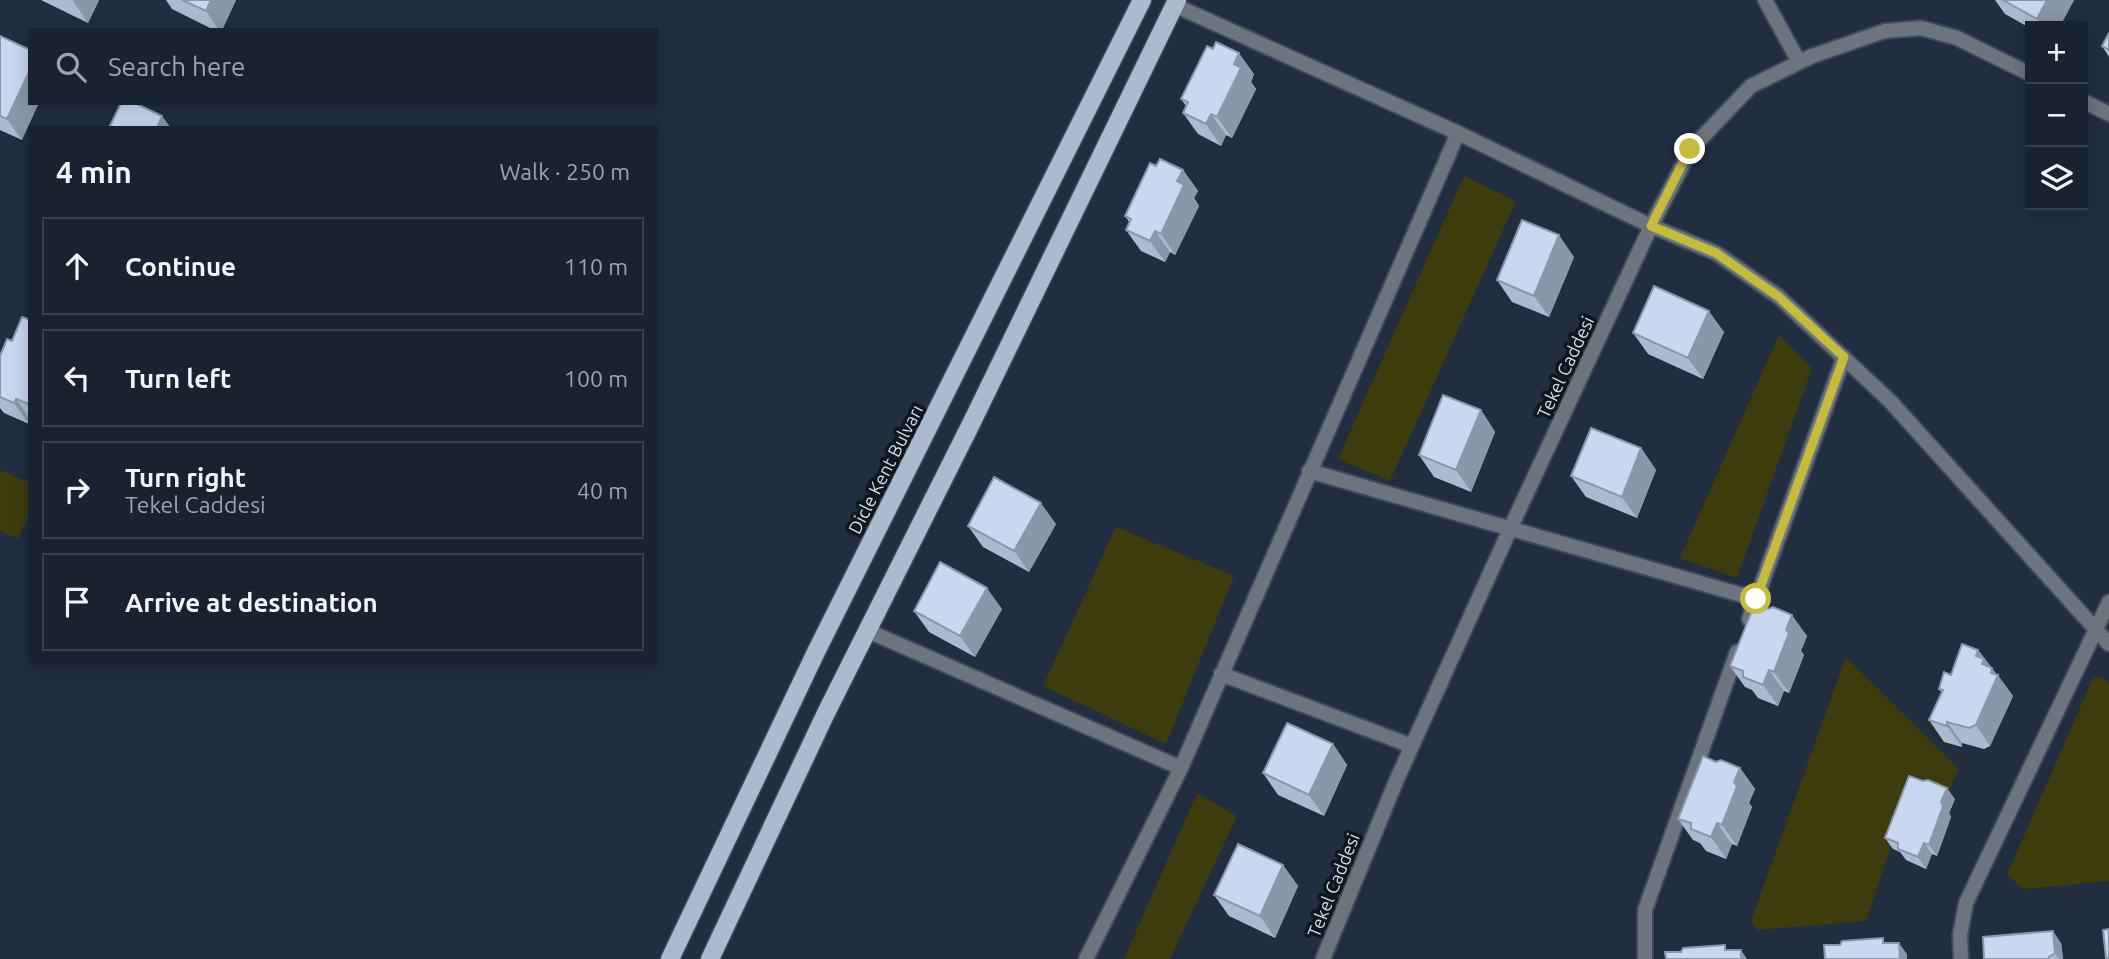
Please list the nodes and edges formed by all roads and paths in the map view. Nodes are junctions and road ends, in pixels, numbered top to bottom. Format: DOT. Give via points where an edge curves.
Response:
graph roads {
  1 [pos="1142,0"];
  2 [pos="1765,0"];
  3 [pos="1175,2"];
  4 [pos="1799,62"];
  5 [pos="2025,72"];
  6 [pos="2088,104"];
  7 [pos="2109,114"];
  8 [pos="1458,133"];
  9 [pos="1651,226"];
  10 [pos="1844,357"];
  11 [pos="1309,471"];
  12 [pos="1511,527"];
  13 [pos="1756,599"];
  14 [pos="2109,602"];
  15 [pos="2095,629"];
  16 [pos="868,631"];
  17 [pos="2109,644"];
  18 [pos="1221,674"];
  19 [pos="1412,747"];
  20 [pos="1181,768"];
  21 [pos="670,959"];
  22 [pos="710,959"];
  23 [pos="1086,959"];
  24 [pos="1323,959"];
  25 [pos="1645,959"];
  26 [pos="1961,959"];
  1 -- 21 [label="main road, Dicle Kent Bulvarı" via="816,652"];
  2 -- 4 [label="street"];
  3 -- 8 [label="street"];
  3 -- 16 [label="main road"];
  4 -- 5 [label="street, Tekel Caddesi" via="1885,32 1921,28 1957,38"];
  4 -- 9 [label="street, Tekel Caddesi" via="1751,86 1690,149"];
  6 -- 7 [label="street"];
  8 -- 9 [label="street"];
  8 -- 11 [label="street"];
  9 -- 10 [label="street" via="1727,260 1779,297"];
  9 -- 12 [label="street, Tekel Caddesi"];
  10 -- 13 [label="street"];
  10 -- 15 [label="street" via="1890,401"];
  11 -- 12 [label="street"];
  11 -- 18 [label="street"];
  12 -- 13 [label="street"];
  12 -- 19 [label="street, Tekel Caddesi"];
  13 -- 25 [label="street" via="1644,910"];
  14 -- 15 [label="street"];
  15 -- 17 [label="street"];
  15 -- 26 [label="street" via="1966,903"];
  16 -- 20 [label="street"];
  16 -- 22 [label="main road"];
  18 -- 19 [label="street"];
  18 -- 20 [label="street"];
  19 -- 24 [label="street, Tekel Caddesi"];
  20 -- 23 [label="street"];
}
